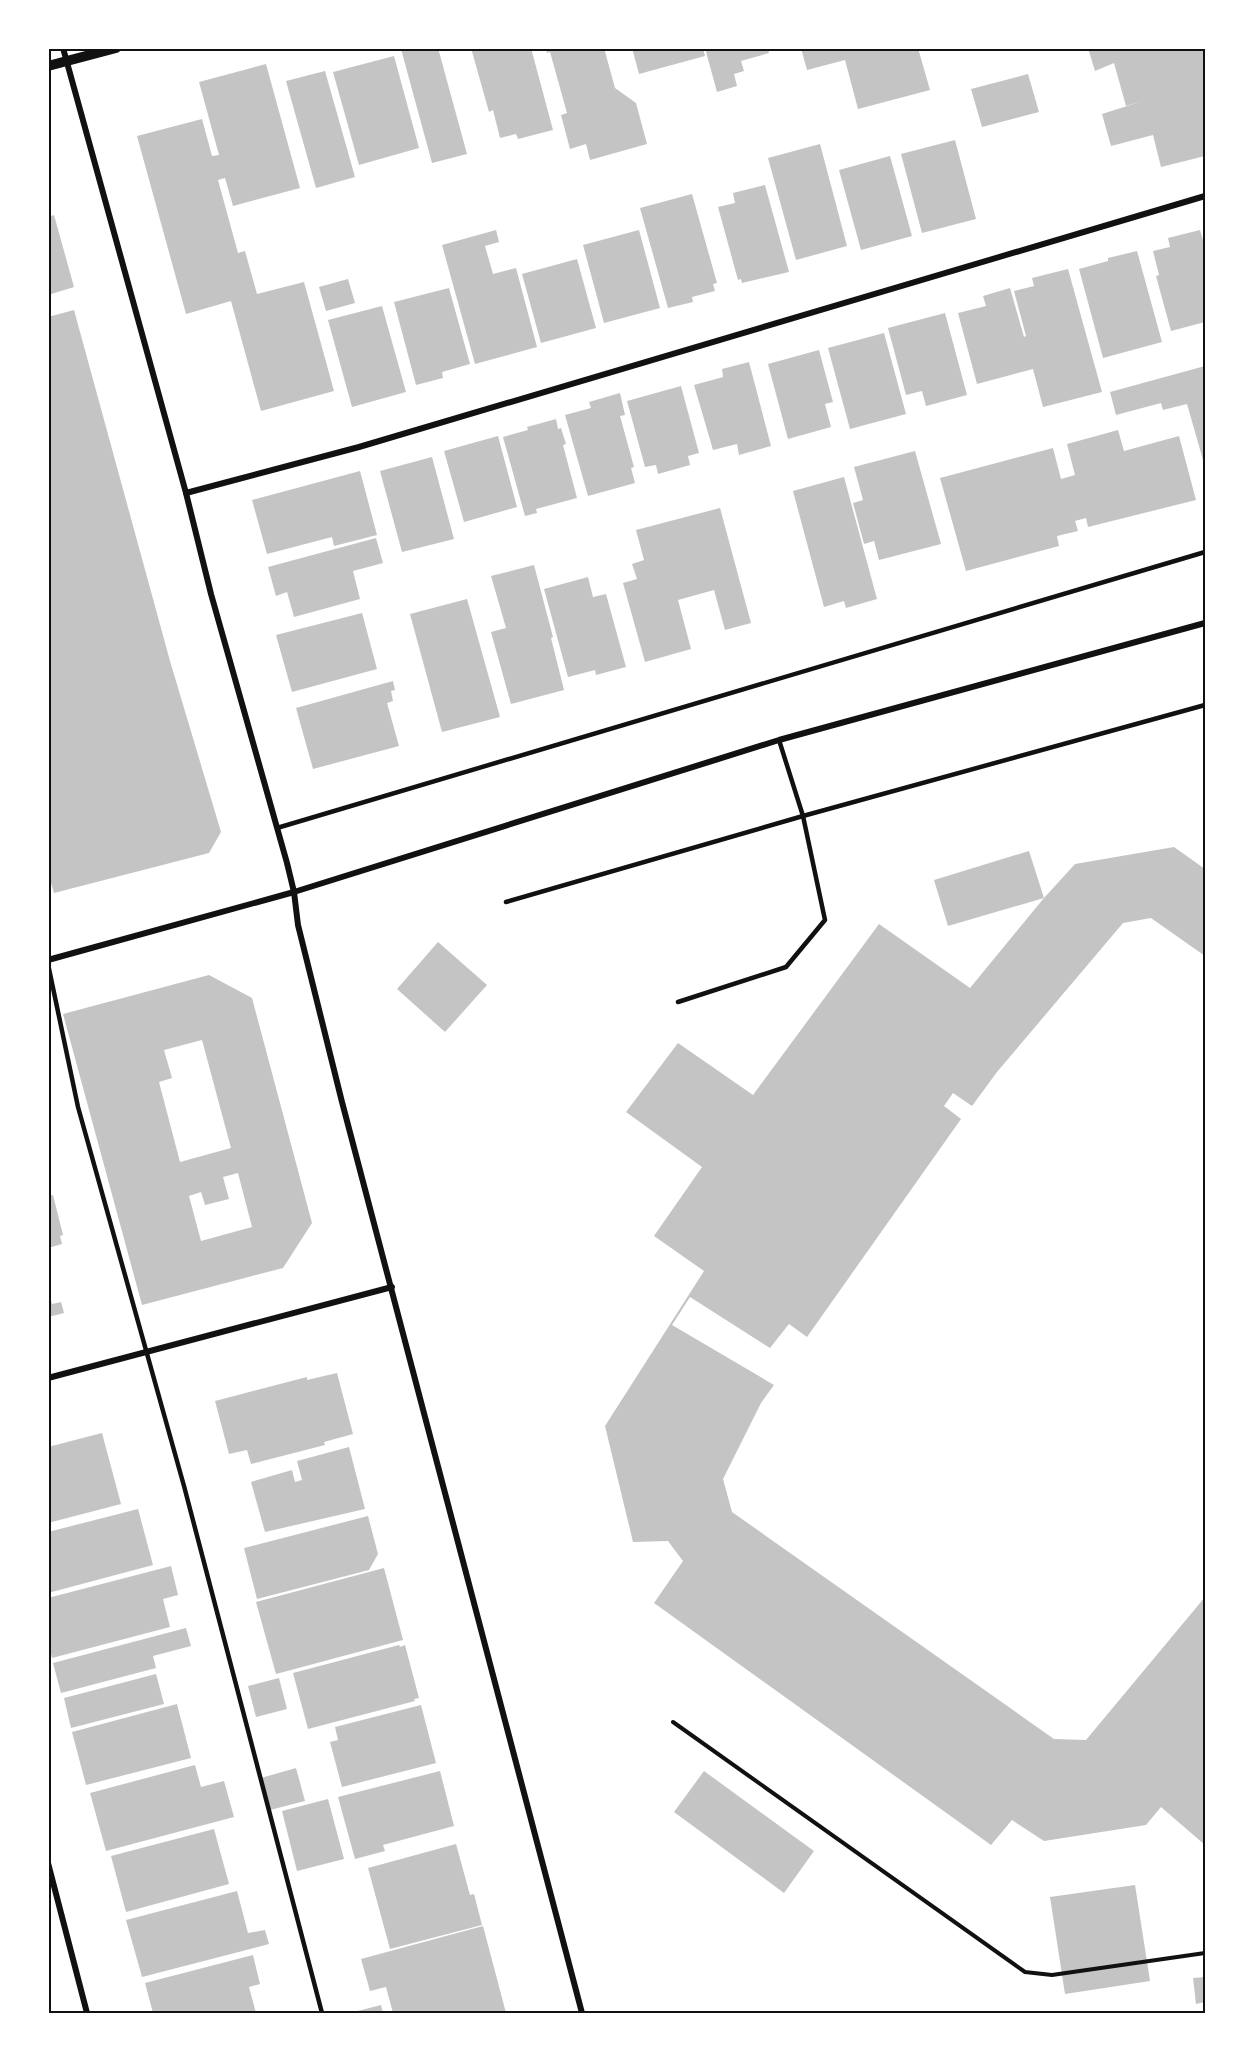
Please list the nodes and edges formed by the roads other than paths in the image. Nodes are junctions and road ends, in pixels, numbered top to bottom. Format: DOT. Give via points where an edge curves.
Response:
graph roads {
  1 [pos="63,48"];
  2 [pos="116,48"];
  3 [pos="67,61"];
  4 [pos="48,66"];
  5 [pos="1205,196"];
  6 [pos="186,494"];
  7 [pos="1205,552"];
  8 [pos="1205,623"];
  9 [pos="1205,705"];
  10 [pos="779,740"];
  11 [pos="803,816"];
  12 [pos="277,828"];
  13 [pos="294,892"];
  14 [pos="506,902"];
  15 [pos="48,962"];
  16 [pos="678,1002"];
  17 [pos="392,1287"];
  18 [pos="148,1351"];
  19 [pos="48,1378"];
  20 [pos="48,1863"];
  21 [pos="87,2013"];
  22 [pos="322,2013"];
  23 [pos="582,2013"];
  1 -- 3 [label="street"];
  2 -- 3 [label="street"];
  3 -- 4 [label="street"];
  3 -- 6 [label="street"];
  5 -- 6 [label="street" via="359,447"];
  6 -- 12 [label="street"];
  7 -- 12 [label="lane"];
  8 -- 10 [label="street"];
  9 -- 11 [label="lane"];
  10 -- 11 [label="lane"];
  10 -- 13 [label="street"];
  11 -- 14 [label="lane"];
  11 -- 16 [label="lane" via="825,920 786,967"];
  12 -- 13 [label="street"];
  13 -- 15 [label="street"];
  13 -- 17 [label="street" via="298,925"];
  15 -- 18 [label="lane" via="78,1107"];
  17 -- 18 [label="street"];
  17 -- 23 [label="street"];
  18 -- 19 [label="street"];
  18 -- 22 [label="lane"];
  20 -- 21 [label="street"];
}
